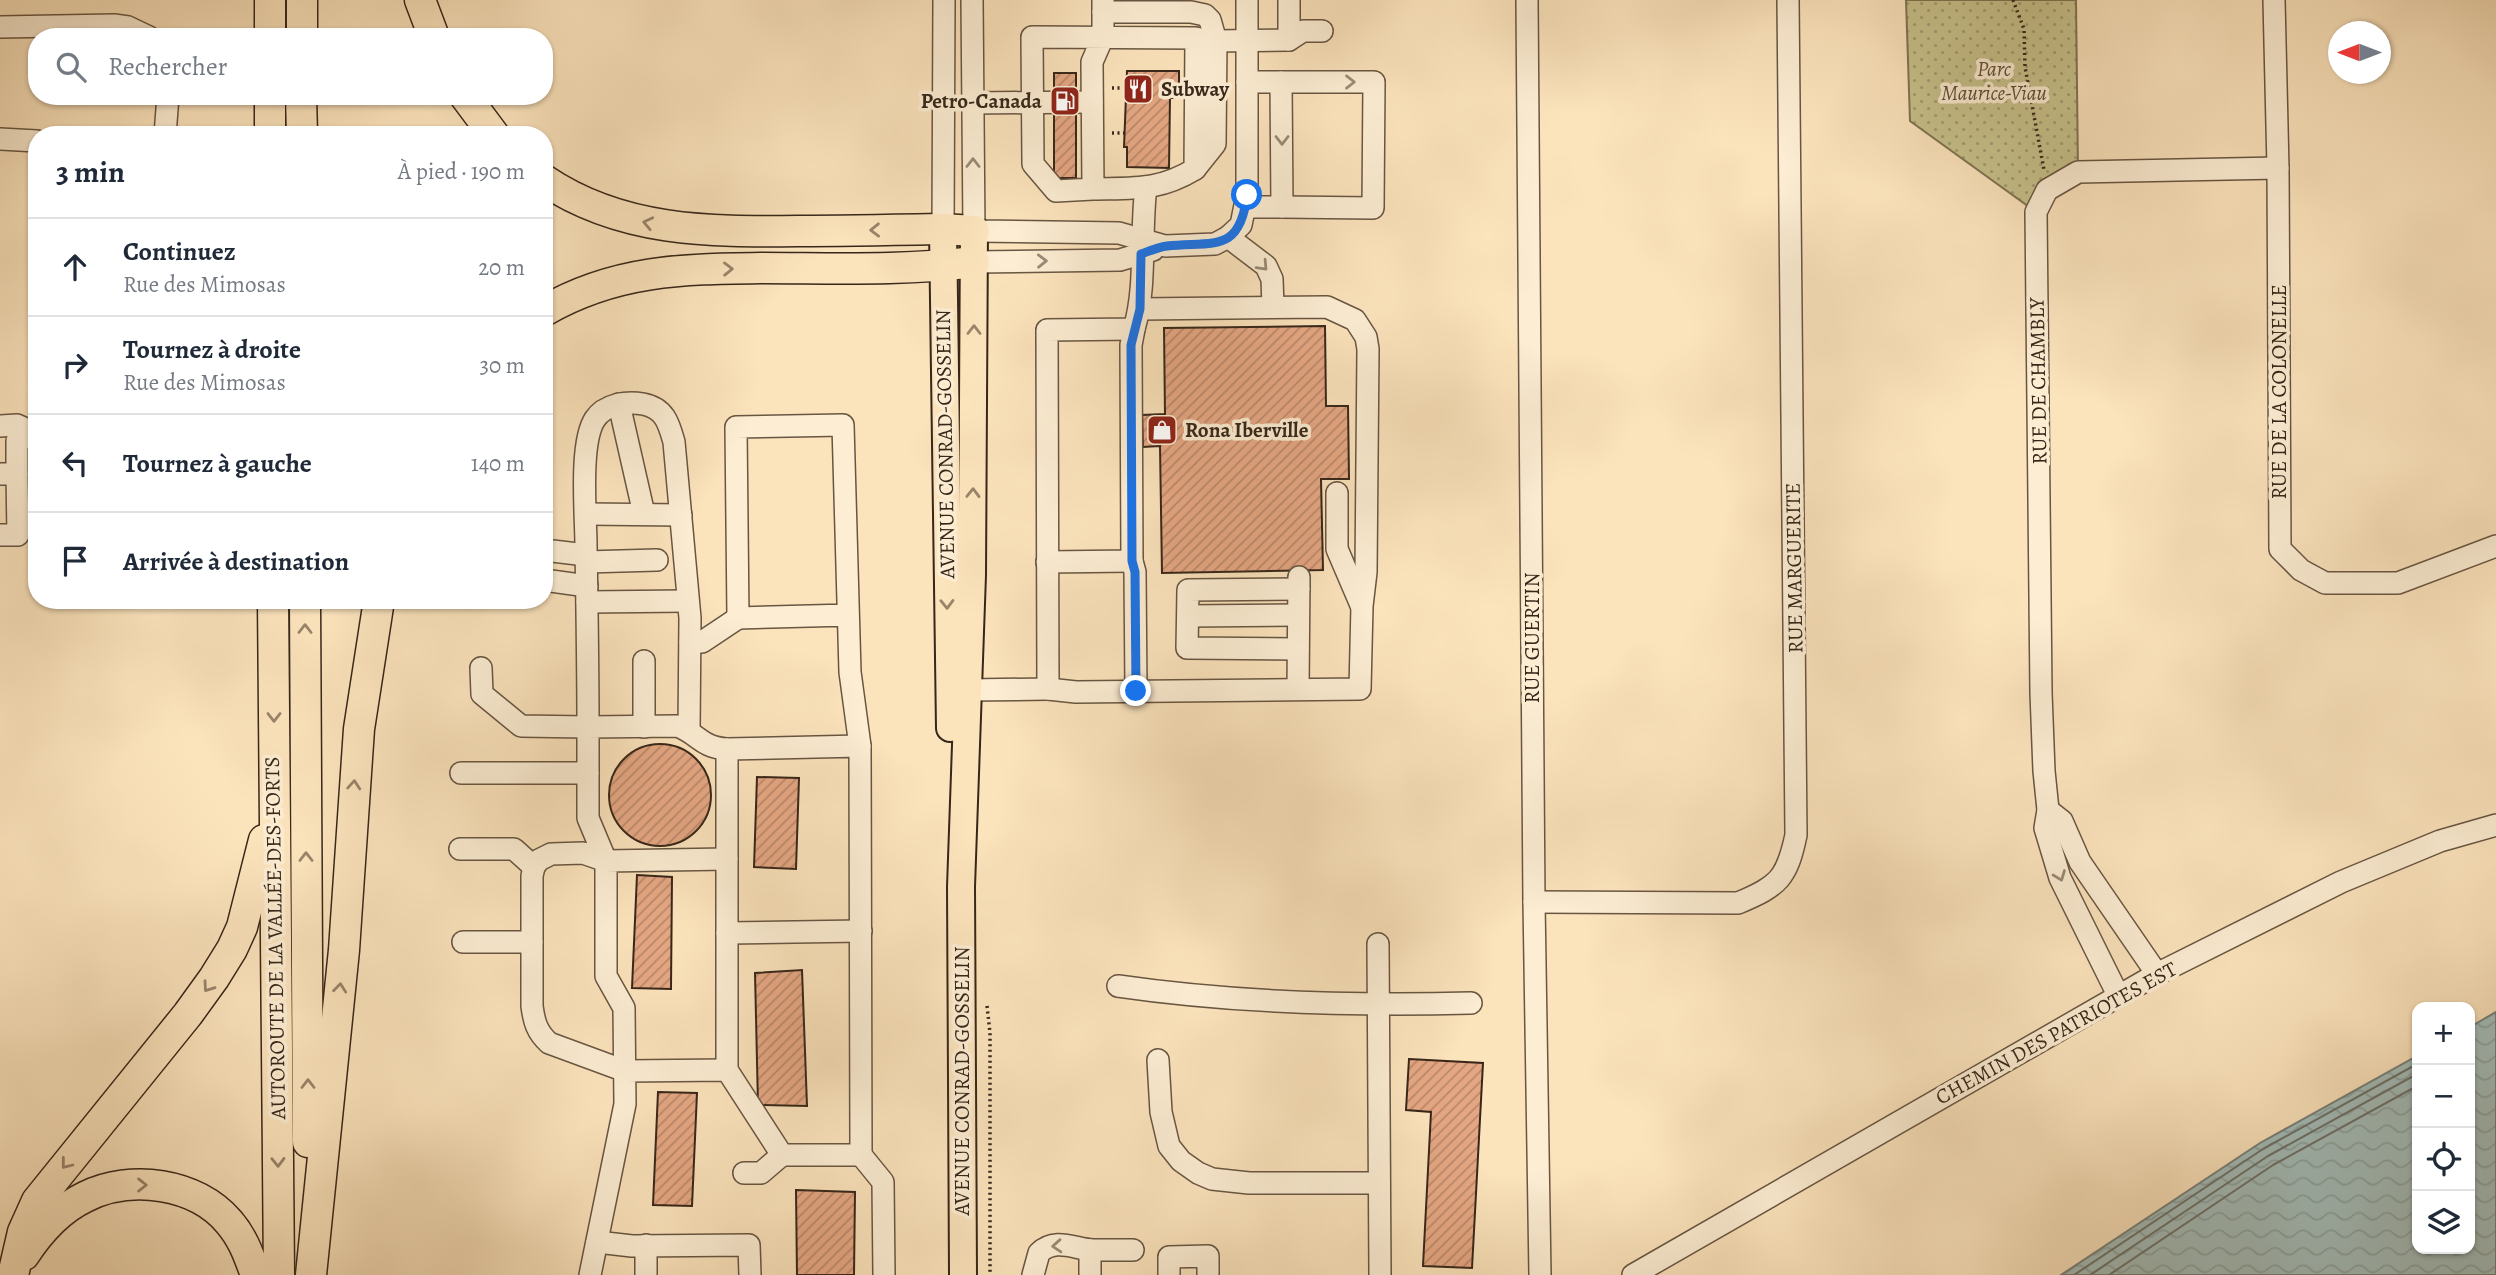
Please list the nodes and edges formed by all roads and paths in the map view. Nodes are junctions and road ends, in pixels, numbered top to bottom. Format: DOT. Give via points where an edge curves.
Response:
graph roads {
  1 [pos="270,0"];
  2 [pos="302,0"];
  3 [pos="420,0"];
  4 [pos="944,0"];
  5 [pos="972,0"];
  6 [pos="1247,0"];
  7 [pos="1289,0"];
  8 [pos="1527,0"];
  9 [pos="1788,0"];
  10 [pos="2274,0"];
  11 [pos="2015,1"];
  12 [pos="1103,6"];
  13 [pos="0,27"];
  14 [pos="130,28"];
  15 [pos="270,28"];
  16 [pos="302,28"];
  17 [pos="431,28"];
  18 [pos="1322,31"];
  19 [pos="1103,37"];
  20 [pos="1206,40"];
  21 [pos="1289,40"];
  22 [pos="1247,41"];
  23 [pos="1247,82"];
  24 [pos="1281,82"];
  25 [pos="1092,102"];
  26 [pos="973,103"];
  27 [pos="1032,103"];
  28 [pos="167,105"];
  29 [pos="270,105"];
  30 [pos="301,105"];
  31 [pos="472,105"];
  32 [pos="166,126"];
  33 [pos="271,126"];
  34 [pos="302,126"];
  35 [pos="487,126"];
  36 [pos="0,139"];
  37 [pos="28,141"];
  38 [pos="2278,168"];
  39 [pos="553,185"];
  40 [pos="1146,187"];
  41 [pos="1093,190"];
  42 [pos="2047,190"];
  43 [pos="1245,207"];
  44 [pos="1282,207"];
  45 [pos="943,229"];
  46 [pos="974,232"];
  47 [pos="1228,237"];
  48 [pos="1141,247"];
  49 [pos="974,262"];
  50 [pos="943,266"];
  51 [pos="553,307"];
  52 [pos="1273,307"];
  53 [pos="1137,319"];
  54 [pos="619,404"];
  55 [pos="0,426"];
  56 [pos="28,430"];
  57 [pos="28,437"];
  58 [pos="9,474"];
  59 [pos="1337,493"];
  60 [pos="586,514"];
  61 [pos="644,514"];
  62 [pos="681,514"];
  63 [pos="28,528"];
  64 [pos="9,535"];
  65 [pos="2496,546"];
  66 [pos="553,552"];
  67 [pos="586,559"];
  68 [pos="657,560"];
  69 [pos="1132,561"];
  70 [pos="1047,562"];
  71 [pos="553,583"];
  72 [pos="587,594"];
  73 [pos="688,601"];
  74 [pos="1362,606"];
  75 [pos="273,609"];
  76 [pos="305,609"];
  77 [pos="378,609"];
  78 [pos="848,615"];
  79 [pos="1298,615"];
  80 [pos="1188,616"];
  81 [pos="738,618"];
  82 [pos="690,642"];
  83 [pos="1298,649"];
  84 [pos="644,660"];
  85 [pos="481,668"];
  86 [pos="1048,689"];
  87 [pos="968,690"];
  88 [pos="1298,690"];
  89 [pos="1136,691"];
  90 [pos="588,727"];
  91 [pos="644,727"];
  92 [pos="689,730"];
  93 [pos="860,746"];
  94 [pos="727,750"];
  95 [pos="461,773"];
  96 [pos="588,773"];
  97 [pos="274,799"];
  98 [pos="2048,810"];
  99 [pos="2496,825"];
  100 [pos="460,849"];
  101 [pos="727,859"];
  102 [pos="606,861"];
  103 [pos="534,867"];
  104 [pos="961,887"];
  105 [pos="1534,902"];
  106 [pos="861,930"];
  107 [pos="727,933"];
  108 [pos="463,942"];
  109 [pos="533,942"];
  110 [pos="1378,944"];
  111 [pos="2157,974"];
  112 [pos="1118,986"];
  113 [pos="2118,995"];
  114 [pos="1471,1003"];
  115 [pos="1378,1005"];
  116 [pos="1158,1060"];
  117 [pos="727,1070"];
  118 [pos="625,1071"];
  119 [pos="782,1155"];
  120 [pos="861,1155"];
  121 [pos="744,1173"];
  122 [pos="1379,1183"];
  123 [pos="597,1242"];
  124 [pos="646,1245"];
  125 [pos="1090,1250"];
  126 [pos="1133,1250"];
  127 [pos="1036,1272"];
  128 [pos="13,1274"];
  129 [pos="256,1275"];
  130 [pos="279,1275"];
  131 [pos="310,1275"];
  132 [pos="590,1275"];
  133 [pos="646,1275"];
  134 [pos="750,1275"];
  135 [pos="884,1275"];
  136 [pos="963,1275"];
  137 [pos="1090,1275"];
  138 [pos="1169,1275"];
  139 [pos="1208,1275"];
  140 [pos="1380,1275"];
  141 [pos="1540,1275"];
  142 [pos="1633,1275"];
  1 -- 15 [label="highway"];
  2 -- 16 [label="highway"];
  3 -- 17 [label="highway"];
  4 -- 45 [label="street, AVENUE CONRAD-GOSSELIN"];
  5 -- 26 [label="street, AVENUE CONRAD-GOSSELIN"];
  6 -- 22 [label="street"];
  7 -- 21 [label="street"];
  8 -- 105 [label="street, RUE GUERTIN"];
  9 -- 105 [label="street, RUE MARGUERITE" via="1796,835 1789,866 1767,891 1738,903"];
  10 -- 38 [label="street, RUE DE LA COLONELLE"];
  11 -- 42 [label="path" via="2024,29 2025,67"];
  12 -- 19 [label="street"];
  12 -- 20 [label="street" via="1197,13 1210,20"];
  13 -- 14 [label="street" via="114,24"];
  18 -- 21 [label="street" via="1303,31"];
  19 -- 20 [label="street"];
  19 -- 25 [label="street" via="1092,62"];
  19 -- 27 [label="street" via="1032,37"];
  20 -- 22 [label="street"];
  20 -- 40 [label="street" via="1195,169 1174,182"];
  21 -- 22 [label="street"];
  22 -- 23 [label="street"];
  23 -- 24 [label="street"];
  23 -- 43 [label="street"];
  24 -- 44 [label="street, one-way"];
  24 -- 44 [label="street, one-way" via="1374,82 1373,208"];
  25 -- 27 [label="street"];
  25 -- 41 [label="street"];
  26 -- 27 [label="street"];
  46 -- 26 [label="street, AVENUE CONRAD-GOSSELIN, one-way"];
  27 -- 41 [label="street" via="1033,164 1056,191"];
  28 -- 32 [label="street"];
  29 -- 33 [label="highway"];
  30 -- 34 [label="highway"];
  31 -- 35 [label="highway"];
  36 -- 37 [label="street"];
  38 -- 42 [label="street" via="2078,172"];
  38 -- 65 [label="street, RUE DE LA COLONELLE" via="2280,549 2301,570 2325,583 2398,583"];
  45 -- 39 [label="highway, one-way" via="688,229 643,223 602,210"];
  40 -- 41 [label="street"];
  40 -- 48 [label="street"];
  42 -- 98 [label="street, RUE DE CHAMBLY" via="2036,212 2036,226 2041,693"];
  43 -- 44 [label="street"];
  43 -- 47 [label="street" via="1241,225"];
  45 -- 46 [label="highway"];
  45 -- 50 [label="main road, AVENUE CONRAD-GOSSELIN"];
  46 -- 48 [label="street" via="1119,233"];
  46 -- 49 [label="main road, AVENUE CONRAD-GOSSELIN"];
  47 -- 48 [label="street" via="1214,244"];
  47 -- 52 [label="street, one-way" via="1270,272"];
  49 -- 48 [label="street, one-way" via="1120,260"];
  48 -- 53 [label="street"];
  49 -- 50 [label="highway"];
  87 -- 49 [label="main road, AVENUE CONRAD-GOSSELIN, one-way"];
  51 -- 50 [label="highway, one-way" via="604,284 672,271"];
  50 -- 104 [label="main road, AVENUE CONRAD-GOSSELIN, one-way" via="950,748"];
  52 -- 53 [label="street"];
  52 -- 74 [label="street" via="1319,305 1338,310 1355,320 1366,337"];
  53 -- 69 [label="street" via="1131,345"];
  53 -- 70 [label="street" via="1047,330"];
  54 -- 60 [label="street" via="595,419 590,434"];
  54 -- 61 [label="street"];
  54 -- 62 [label="street" via="647,404 667,420 674,442"];
  55 -- 56 [label="street" via="17,425"];
  57 -- 58 [label="street" via="17,441"];
  58 -- 64 [label="street"];
  59 -- 74 [label="street" via="1337,549"];
  60 -- 61 [label="street"];
  60 -- 67 [label="street"];
  61 -- 62 [label="street"];
  62 -- 73 [label="street"];
  63 -- 64 [label="street"];
  66 -- 67 [label="street"];
  67 -- 68 [label="street"];
  67 -- 72 [label="street"];
  69 -- 70 [label="street"];
  69 -- 89 [label="street"];
  70 -- 86 [label="street"];
  71 -- 72 [label="street"];
  72 -- 73 [label="street"];
  72 -- 90 [label="street"];
  73 -- 82 [label="street"];
  74 -- 88 [label="street" via="1360,689"];
  75 -- 97 [label="highway, AUTOROUTE DE LA VALLÉE-DES-FORTS, one-way"];
  131 -- 76 [label="highway, AUTOROUTE DE LA VALLÉE-DES-FORTS, one-way"];
  131 -- 77 [label="highway, one-way" via="344,950 359,729"];
  78 -- 81 [label="street"];
  78 -- 81 [label="street" via="843,425 736,427"];
  78 -- 93 [label="street"];
  79 -- 80 [label="street"];
  79 -- 80 [label="street" via="1299,583 1188,590"];
  79 -- 83 [label="street"];
  80 -- 83 [label="street" via="1187,648"];
  81 -- 82 [label="street" via="702,642"];
  82 -- 92 [label="street"];
  83 -- 88 [label="street"];
  84 -- 91 [label="street"];
  85 -- 90 [label="street" via="482,694 521,726"];
  86 -- 87 [label="street"];
  86 -- 89 [label="street"];
  87 -- 104 [label="main road, AVENUE CONRAD-GOSSELIN"];
  88 -- 89 [label="street"];
  90 -- 91 [label="street"];
  90 -- 96 [label="street"];
  91 -- 92 [label="street"];
  92 -- 94 [label="street" via="703,744"];
  93 -- 94 [label="street"];
  93 -- 106 [label="street"];
  94 -- 101 [label="street"];
  95 -- 96 [label="street"];
  96 -- 102 [label="street" via="587,818"];
  97 -- 128 [label="highway, one-way" via="232,950 188,1014 37,1201 23,1232"];
  97 -- 130 [label="highway, AUTOROUTE DE LA VALLÉE-DES-FORTS, one-way"];
  98 -- 111 [label="street" via="2062,821 2080,862"];
  98 -- 113 [label="street, RUE DE CHAMBLY, one-way" via="2045,828 2060,878"];
  99 -- 111 [label="street, CHEMIN DES PATRIOTES EST" via="2440,841 2341,882"];
  100 -- 103 [label="street" via="514,849"];
  101 -- 102 [label="street"];
  101 -- 107 [label="street"];
  102 -- 103 [label="street" via="583,853 551,854"];
  102 -- 118 [label="street" via="606,976 624,1008"];
  103 -- 109 [label="street"];
  104 -- 136 [label="main road, AVENUE CONRAD-GOSSELIN"];
  105 -- 141 [label="street, RUE GUERTIN"];
  106 -- 107 [label="street"];
  106 -- 120 [label="street"];
  107 -- 117 [label="street"];
  108 -- 109 [label="street"];
  109 -- 118 [label="street" via="533,1006 540,1035 549,1043"];
  110 -- 115 [label="street"];
  111 -- 113 [label="street, CHEMIN DES PATRIOTES EST"];
  112 -- 115 [label="street" via="1173,994"];
  113 -- 142 [label="street, CHEMIN DES PATRIOTES EST"];
  114 -- 115 [label="street"];
  115 -- 122 [label="street"];
  116 -- 122 [label="street" via="1168,1146 1198,1173 1249,1183"];
  117 -- 118 [label="street"];
  117 -- 119 [label="street"];
  118 -- 123 [label="street" via="625,1104"];
  119 -- 120 [label="street"];
  119 -- 121 [label="street" via="761,1173"];
  120 -- 135 [label="street" via="883,1182"];
  122 -- 140 [label="street"];
  123 -- 124 [label="street"];
  123 -- 132 [label="street"];
  124 -- 133 [label="street"];
  124 -- 134 [label="street" via="749,1245"];
  125 -- 126 [label="street"];
  125 -- 127 [label="street, one-way" via="1052,1245 1039,1253"];
  125 -- 137 [label="street"];
  128 -- 129 [label="highway, one-way" via="32,1242 69,1206 101,1191 136,1185 170,1188 219,1212 246,1246"];
  138 -- 139 [label="street" via="1168,1257 1208,1256"];
}
